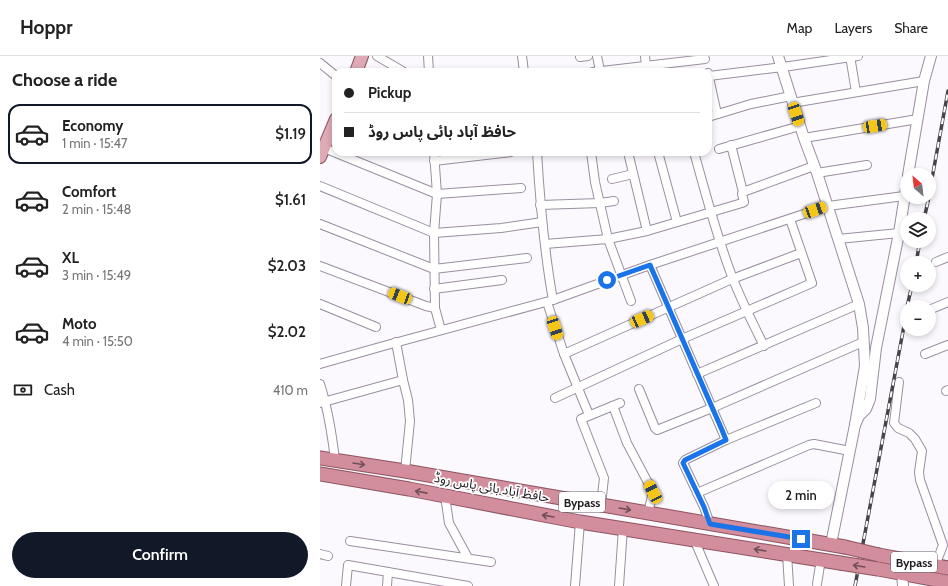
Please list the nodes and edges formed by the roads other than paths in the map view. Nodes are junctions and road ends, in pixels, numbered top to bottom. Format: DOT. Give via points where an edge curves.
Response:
graph roads {
  1 [pos="362,56"];
  2 [pos="377,56"];
  3 [pos="428,56"];
  4 [pos="522,56"];
  5 [pos="597,56"];
  6 [pos="645,56"];
  7 [pos="778,56"];
  8 [pos="853,56"];
  9 [pos="931,56"];
  10 [pos="705,58"];
  11 [pos="320,63"];
  12 [pos="646,66"];
  13 [pos="358,68"];
  14 [pos="397,68"];
  15 [pos="429,68"];
  16 [pos="524,68"];
  17 [pos="597,68"];
  18 [pos="630,68"];
  19 [pos="707,68"];
  20 [pos="782,68"];
  21 [pos="332,73"];
  22 [pos="712,74"];
  23 [pos="924,81"];
  24 [pos="856,92"];
  25 [pos="712,99"];
  26 [pos="792,100"];
  27 [pos="717,114"];
  28 [pos="712,116"];
  29 [pos="918,120"];
  30 [pos="332,126"];
  31 [pos="800,126"];
  32 [pos="804,138"];
  33 [pos="323,145"];
  34 [pos="731,145"];
  35 [pos="719,149"];
  36 [pos="349,156"];
  37 [pos="434,156"];
  38 [pos="537,156"];
  39 [pos="592,156"];
  40 [pos="629,156"];
  41 [pos="659,156"];
  42 [pos="695,156"];
  43 [pos="868,165"];
  44 [pos="909,168"];
  45 [pos="816,169"];
  46 [pos="633,174"];
  47 [pos="612,179"];
  48 [pos="320,186"];
  49 [pos="521,188"];
  50 [pos="743,192"];
  51 [pos="437,194"];
  52 [pos="900,197"];
  53 [pos="614,201"];
  54 [pos="600,203"];
  55 [pos="903,204"];
  56 [pos="540,205"];
  57 [pos="828,206"];
  58 [pos="711,212"];
  59 [pos="790,219"];
  60 [pos="542,222"];
  61 [pos="677,222"];
  62 [pos="320,224"];
  63 [pos="647,231"];
  64 [pos="434,232"];
  65 [pos="899,233"];
  66 [pos="838,238"];
  67 [pos="608,240"];
  68 [pos="720,242"];
  69 [pos="545,244"];
  70 [pos="801,253"];
  71 [pos="948,257"];
  72 [pos="527,258"];
  73 [pos="936,262"];
  74 [pos="650,265"];
  75 [pos="320,266"];
  76 [pos="434,270"];
  77 [pos="621,276"];
  78 [pos="732,279"];
  79 [pos="502,280"];
  80 [pos="434,289"];
  81 [pos="550,301"];
  82 [pos="631,301"];
  83 [pos="948,302"];
  84 [pos="320,304"];
  85 [pos="859,304"];
  86 [pos="936,307"];
  87 [pos="435,308"];
  88 [pos="668,308"];
  89 [pos="746,311"];
  90 [pos="376,327"];
  91 [pos="441,330"];
  92 [pos="682,339"];
  93 [pos="396,342"];
  94 [pos="863,342"];
  95 [pos="948,345"];
  96 [pos="764,346"];
  97 [pos="564,354"];
  98 [pos="925,354"];
  99 [pos="320,364"];
  100 [pos="698,374"];
  101 [pos="403,380"];
  102 [pos="899,382"];
  103 [pos="320,384"];
  104 [pos="578,387"];
  105 [pos="639,389"];
  106 [pos="554,398"];
  107 [pos="323,402"];
  108 [pos="816,403"];
  109 [pos="712,408"];
  110 [pos="589,415"];
  111 [pos="855,425"];
  112 [pos="726,440"];
  113 [pos="850,451"];
  114 [pos="320,458"];
  115 [pos="335,460"];
  116 [pos="405,471"];
  117 [pos="320,477"];
  118 [pos="697,493"];
  119 [pos="446,496"];
  120 [pos="602,505"];
  121 [pos="648,513"];
  122 [pos="580,522"];
  123 [pos="710,524"];
  124 [pos="622,528"];
  125 [pos="694,539"];
  126 [pos="350,541"];
  127 [pos="831,544"];
  128 [pos="787,554"];
  129 [pos="468,558"];
  130 [pos="821,559"];
  131 [pos="901,559"];
  132 [pos="490,562"];
  133 [pos="934,566"];
  134 [pos="948,568"];
  135 [pos="388,572"];
  136 [pos="902,580"];
  137 [pos="429,582"];
  138 [pos="948,582"];
  139 [pos="817,584"];
  140 [pos="346,586"];
  141 [pos="387,586"];
  142 [pos="468,586"];
  143 [pos="575,586"];
  144 [pos="619,586"];
  145 [pos="714,586"];
  146 [pos="789,586"];
  1 -- 13 [label="main road"];
  2 -- 14 [label="street"];
  3 -- 15 [label="street"];
  4 -- 16 [label="street"];
  5 -- 17 [label="street"];
  6 -- 12 [label="street"];
  7 -- 20 [label="street"];
  8 -- 20 [label="street"];
  8 -- 24 [label="street"];
  9 -- 23 [label="street"];
  10 -- 12 [label="street"];
  10 -- 19 [label="street"];
  11 -- 21 [label="street"];
  12 -- 18 [label="street"];
  20 -- 22 [label="street"];
  20 -- 26 [label="street"];
  23 -- 24 [label="street"];
  23 -- 29 [label="street"];
  24 -- 26 [label="street"];
  25 -- 27 [label="street"];
  26 -- 27 [label="street" via="751,104"];
  26 -- 31 [label="street"];
  27 -- 28 [label="street"];
  29 -- 32 [label="street"];
  29 -- 44 [label="street"];
  30 -- 33 [label="main road"];
  31 -- 32 [label="street"];
  31 -- 34 [label="street"];
  32 -- 45 [label="street"];
  34 -- 35 [label="street"];
  34 -- 50 [label="street"];
  36 -- 51 [label="street"];
  37 -- 51 [label="street"];
  38 -- 56 [label="street"];
  39 -- 54 [label="street"];
  40 -- 46 [label="street"];
  41 -- 61 [label="street"];
  42 -- 58 [label="street"];
  43 -- 45 [label="street"];
  45 -- 50 [label="street"];
  45 -- 57 [label="street"];
  46 -- 47 [label="street"];
  46 -- 63 [label="street"];
  48 -- 64 [label="street"];
  49 -- 51 [label="street"];
  50 -- 58 [label="street" via="744,202"];
  51 -- 64 [label="street"];
  52 -- 57 [label="street"];
  53 -- 54 [label="street"];
  54 -- 56 [label="street"];
  54 -- 67 [label="street"];
  55 -- 65 [label="street"];
  56 -- 60 [label="street"];
  57 -- 59 [label="street"];
  57 -- 66 [label="street"];
  58 -- 61 [label="street"];
  58 -- 68 [label="street"];
  59 -- 68 [label="street"];
  59 -- 70 [label="street"];
  60 -- 64 [label="street" via="501,228"];
  60 -- 69 [label="street"];
  61 -- 63 [label="street"];
  62 -- 76 [label="street"];
  63 -- 67 [label="street"];
  64 -- 76 [label="street"];
  65 -- 66 [label="street"];
  65 -- 111 [label="street" via="876,348 870,399"];
  66 -- 85 [label="street"];
  67 -- 69 [label="street"];
  67 -- 77 [label="street"];
  68 -- 74 [label="street"];
  68 -- 78 [label="street"];
  69 -- 81 [label="street"];
  70 -- 78 [label="street"];
  70 -- 89 [label="street" via="812,283"];
  71 -- 73 [label="street"];
  72 -- 76 [label="street"];
  74 -- 77 [label="street"];
  74 -- 88 [label="street"];
  75 -- 87 [label="street"];
  76 -- 80 [label="street"];
  77 -- 81 [label="street"];
  77 -- 82 [label="street"];
  78 -- 88 [label="street"];
  78 -- 89 [label="street"];
  79 -- 80 [label="street"];
  80 -- 87 [label="street"];
  81 -- 91 [label="street"];
  81 -- 97 [label="street"];
  83 -- 86 [label="street"];
  84 -- 90 [label="street"];
  85 -- 94 [label="street"];
  85 -- 96 [label="street"];
  87 -- 91 [label="street"];
  88 -- 92 [label="street"];
  88 -- 97 [label="street"];
  89 -- 92 [label="street"];
  89 -- 96 [label="street"];
  91 -- 93 [label="street"];
  92 -- 100 [label="street"];
  92 -- 104 [label="street"];
  93 -- 99 [label="street"];
  93 -- 101 [label="street"];
  94 -- 109 [label="street"];
  94 -- 111 [label="street" via="865,366"];
  95 -- 98 [label="street"];
  96 -- 100 [label="street"];
  97 -- 104 [label="street"];
  100 -- 109 [label="street"];
  101 -- 107 [label="street"];
  101 -- 116 [label="street" via="410,421"];
  102 -- 133 [label="street" via="894,423 915,439 922,451 920,480 943,546"];
  103 -- 107 [label="street"];
  104 -- 106 [label="street"];
  104 -- 110 [label="street"];
  105 -- 109 [label="street" via="657,430"];
  107 -- 115 [label="street" via="330,424"];
  108 -- 112 [label="street"];
  109 -- 112 [label="street"];
  110 -- 120 [label="street" via="581,419 604,478"];
  110 -- 121 [label="street" via="617,404 627,443 653,492"];
  111 -- 113 [label="street"];
  112 -- 118 [label="street" via="683,463"];
  113 -- 118 [label="street" via="809,445"];
  113 -- 127 [label="street"];
  114 -- 115 [label="highway, حافظ آباد بائی پاس روڈ / Bypass"];
  115 -- 116 [label="highway, حافظ آباد بائی پاس روڈ / Bypass, one-way"];
  116 -- 120 [label="highway, حافظ آباد بائی پاس روڈ / Bypass"];
  119 -- 117 [label="highway, حافظ آباد بائی پاس روڈ / Bypass, one-way"];
  118 -- 123 [label="street"];
  122 -- 119 [label="highway, حافظ آباد بائی پاس روڈ / Bypass, one-way"];
  119 -- 129 [label="street" via="449,523"];
  120 -- 121 [label="highway, حافظ آباد بائی پاس روڈ / Bypass, one-way"];
  121 -- 123 [label="highway, حافظ آباد بائی پاس روڈ / Bypass"];
  122 -- 124 [label="highway, حافظ آباد بائی پاس روڈ / Bypass"];
  122 -- 143 [label="street"];
  123 -- 127 [label="highway, حافظ آباد بائی پاس روڈ / Bypass"];
  124 -- 125 [label="highway, حافظ آباد بائی پاس روڈ / Bypass"];
  124 -- 144 [label="street"];
  128 -- 125 [label="highway, حافظ آباد بائی پاس روڈ / Bypass, one-way"];
  125 -- 145 [label="street"];
  126 -- 129 [label="street"];
  127 -- 131 [label="highway, حافظ آباد بائی پاس روڈ / Bypass, bridge"];
  128 -- 130 [label="highway, حافظ آباد بائی پاس روڈ / Bypass"];
  128 -- 146 [label="street"];
  129 -- 132 [label="street"];
  136 -- 130 [label="highway, حافظ آباد بائی پاس روڈ / Bypass, one-way, bridge" via="878,569"];
  130 -- 139 [label="street"];
  131 -- 133 [label="highway, حافظ آباد بائی پاس روڈ / Bypass"];
  131 -- 136 [label="street"];
  133 -- 134 [label="highway, حافظ آباد بائی پاس روڈ / Bypass"];
  135 -- 137 [label="street"];
  135 -- 140 [label="street" via="348,565"];
  135 -- 141 [label="street"];
  136 -- 138 [label="highway, حافظ آباد بائی پاس روڈ / Bypass"];
  137 -- 142 [label="street"];
}
